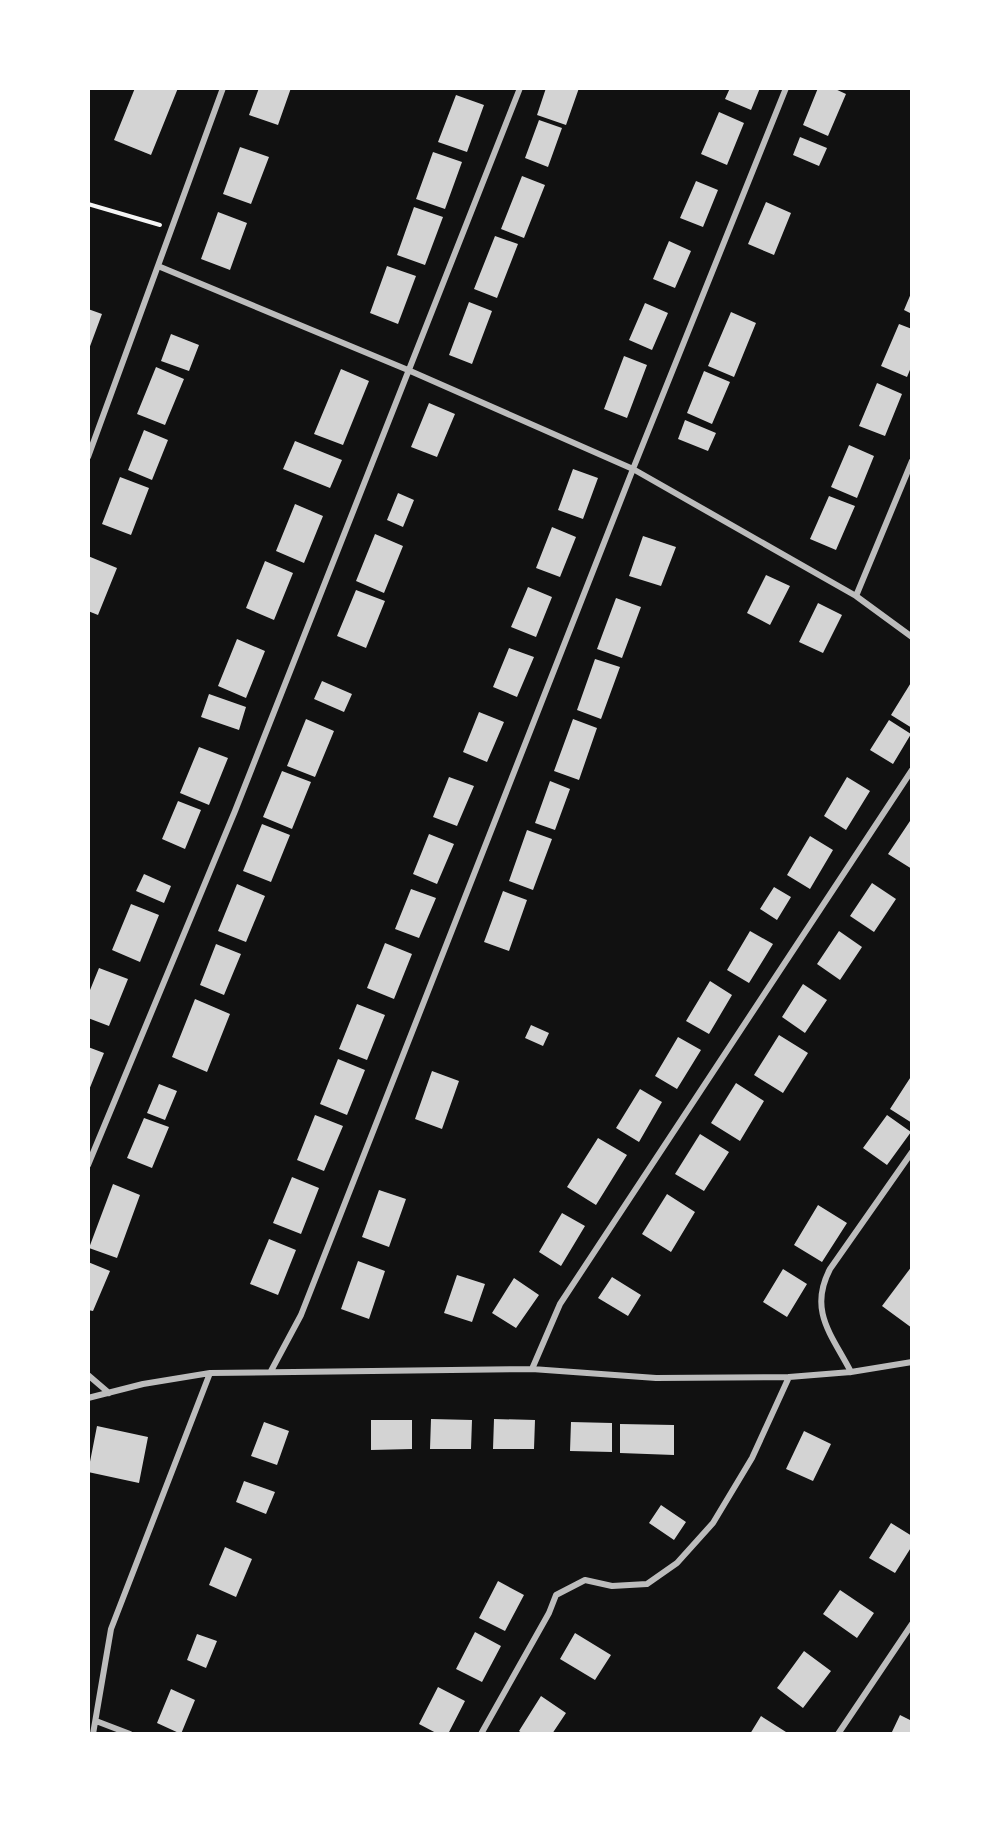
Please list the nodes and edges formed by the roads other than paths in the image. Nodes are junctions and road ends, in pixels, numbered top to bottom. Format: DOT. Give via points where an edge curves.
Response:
graph roads {
  1 [pos="223,88"];
  2 [pos="520,88"];
  3 [pos="786,88"];
  4 [pos="158,266"];
  5 [pos="408,370"];
  6 [pos="88,457"];
  7 [pos="912,461"];
  8 [pos="633,469"];
  9 [pos="856,596"];
  10 [pos="912,637"];
  11 [pos="912,770"];
  12 [pos="912,1152"];
  13 [pos="88,1166"];
  14 [pos="912,1362"];
  15 [pos="532,1370"];
  16 [pos="271,1371"];
  17 [pos="851,1372"];
  18 [pos="210,1373"];
  19 [pos="88,1375"];
  20 [pos="789,1377"];
  21 [pos="110,1393"];
  22 [pos="88,1398"];
  23 [pos="912,1624"];
  24 [pos="96,1721"];
  25 [pos="93,1734"];
  26 [pos="130,1734"];
  27 [pos="481,1734"];
  28 [pos="838,1734"];
  1 -- 4 [label="street"];
  2 -- 5 [label="street"];
  3 -- 8 [label="street"];
  4 -- 5 [label="street"];
  4 -- 6 [label="street"];
  5 -- 8 [label="street"];
  5 -- 13 [label="street" via="235,811"];
  7 -- 9 [label="street"];
  8 -- 9 [label="street"];
  8 -- 16 [label="street" via="301,1315"];
  9 -- 10 [label="street"];
  11 -- 15 [label="street" via="560,1304"];
  12 -- 17 [label="street" via="822,1285 821,1314"];
  14 -- 17 [label="street"];
  15 -- 16 [label="street"];
  15 -- 20 [label="street" via="656,1378"];
  16 -- 18 [label="street"];
  17 -- 20 [label="street"];
  18 -- 21 [label="street"];
  18 -- 24 [label="street" via="111,1629"];
  19 -- 21 [label="street"];
  20 -- 27 [label="street" via="752,1458 713,1523 677,1563 647,1584 612,1586 585,1580 556,1595"];
  21 -- 22 [label="street"];
  23 -- 28 [label="street"];
  24 -- 25 [label="street"];
  24 -- 26 [label="street"];
}
